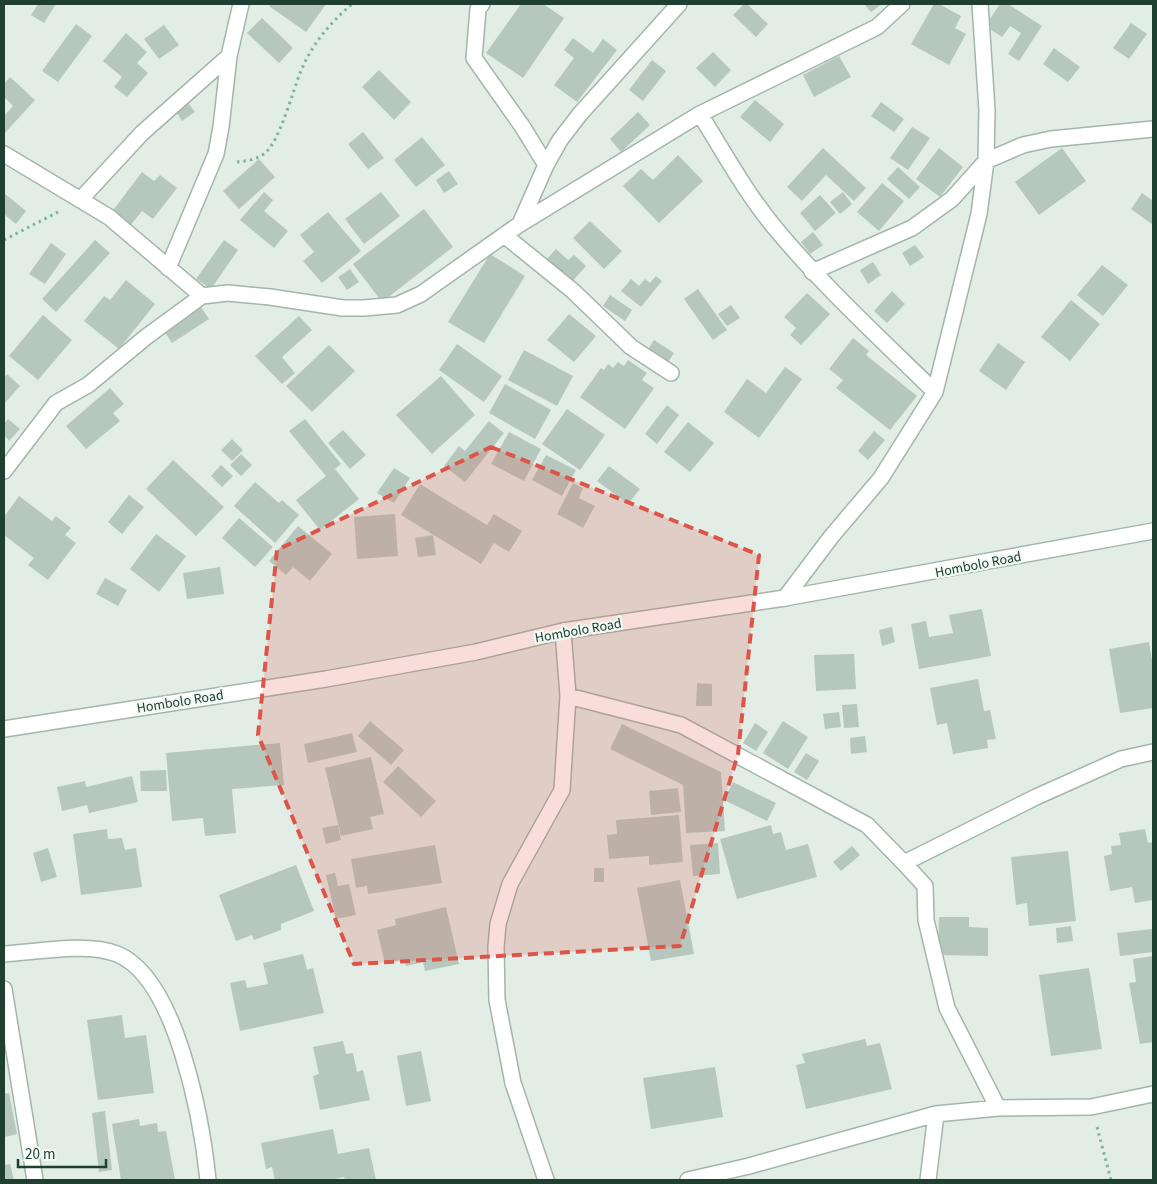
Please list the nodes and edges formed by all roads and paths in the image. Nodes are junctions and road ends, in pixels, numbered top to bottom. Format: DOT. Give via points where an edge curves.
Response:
graph roads {
  1 [pos="240,4"];
  2 [pos="352,4"];
  3 [pos="482,4"];
  4 [pos="679,4"];
  5 [pos="902,4"];
  6 [pos="980,4"];
  7 [pos="229,56"];
  8 [pos="700,114"];
  9 [pos="1153,129"];
  10 [pos="4,154"];
  11 [pos="986,161"];
  12 [pos="546,165"];
  13 [pos="212,166"];
  14 [pos="80,200"];
  15 [pos="520,224"];
  16 [pos="504,235"];
  17 [pos="4,240"];
  18 [pos="168,268"];
  19 [pos="812,272"];
  20 [pos="202,296"];
  21 [pos="671,373"];
  22 [pos="935,392"];
  23 [pos="4,471"];
  24 [pos="1153,531"];
  25 [pos="785,598"];
  26 [pos="563,631"];
  27 [pos="568,696"];
  28 [pos="4,729"];
  29 [pos="1153,752"];
  30 [pos="904,864"];
  31 [pos="4,954"];
  32 [pos="4,989"];
  33 [pos="1153,1094"];
  34 [pos="998,1108"];
  35 [pos="1091,1108"];
  36 [pos="936,1114"];
  37 [pos="35,1180"];
  38 [pos="208,1180"];
  39 [pos="546,1180"];
  40 [pos="688,1180"];
  41 [pos="928,1180"];
  42 [pos="1111,1180"];
  1 -- 7 [label="street"];
  2 -- 13 [label="path" via="324,31 313,47 272,146 245,161"];
  3 -- 12 [label="street" via="478,9 474,58"];
  4 -- 12 [label="street" via="580,114"];
  5 -- 8 [label="street" via="877,27"];
  6 -- 11 [label="street" via="987,110"];
  7 -- 13 [label="street" via="222,127"];
  7 -- 14 [label="street" via="142,133"];
  8 -- 15 [label="street"];
  8 -- 19 [label="street" via="741,181"];
  9 -- 11 [label="street" via="1051,139 1023,145"];
  10 -- 14 [label="street"];
  11 -- 19 [label="street" via="952,199 912,228"];
  11 -- 22 [label="street" via="979,214"];
  12 -- 15 [label="street"];
  13 -- 18 [label="street"];
  14 -- 17 [label="path"];
  14 -- 18 [label="street" via="109,217"];
  15 -- 16 [label="street"];
  16 -- 20 [label="street" via="421,294 397,304 343,308 270,296 228,293"];
  16 -- 21 [label="street" via="573,291 631,347"];
  18 -- 20 [label="street"];
  19 -- 22 [label="street"];
  20 -- 23 [label="street" via="153,331 88,385 56,403"];
  22 -- 25 [label="street" via="881,478"];
  24 -- 25 [label="street, Hombolo Road"];
  25 -- 26 [label="street, Hombolo Road"];
  26 -- 27 [label="street"];
  26 -- 28 [label="street, Hombolo Road" via="467,654"];
  27 -- 30 [label="street" via="681,725 867,825"];
  27 -- 39 [label="street" via="562,790 510,884 498,924 496,947 497,1000 513,1083"];
  29 -- 30 [label="street" via="1121,759 1036,797"];
  30 -- 34 [label="street" via="924,886 926,920 947,1008"];
  31 -- 38 [label="street" via="95,948 118,954 151,982 172,1021 199,1116"];
  32 -- 37 [label="street"];
  33 -- 35 [label="street"];
  34 -- 35 [label="street"];
  34 -- 36 [label="street"];
  35 -- 42 [label="path"];
  36 -- 40 [label="street"];
  36 -- 41 [label="street"];
}
